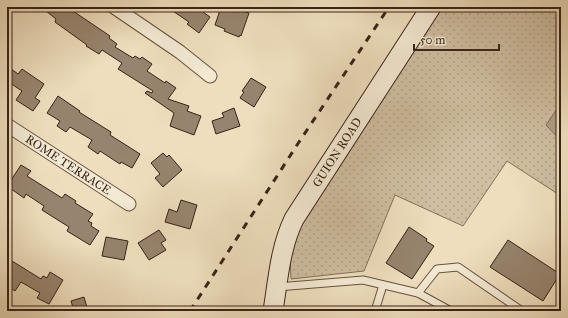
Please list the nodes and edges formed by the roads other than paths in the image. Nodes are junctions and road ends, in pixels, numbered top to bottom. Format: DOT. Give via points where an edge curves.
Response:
graph roads {
  1 [pos="114,7"];
  2 [pos="431,7"];
  3 [pos="210,76"];
  4 [pos="7,125"];
  5 [pos="129,204"];
  6 [pos="383,285"];
  7 [pos="276,288"];
  8 [pos="418,293"];
  9 [pos="561,306"];
  10 [pos="273,311"];
  11 [pos="376,311"];
  12 [pos="451,311"];
  13 [pos="522,311"];
  14 [pos="558,311"];
  1 -- 3 [label="street"];
  2 -- 7 [label="street, GUION ROAD" via="294,219 283,249"];
  4 -- 5 [label="street, ROME TERRACE"];
  6 -- 7 [label="lane" via="363,280"];
  6 -- 8 [label="lane"];
  6 -- 11 [label="lane"];
  7 -- 10 [label="street, GUION ROAD"];
  8 -- 12 [label="lane"];
  8 -- 13 [label="lane" via="437,269 458,266"];
  9 -- 14 [label="lane"];
}
